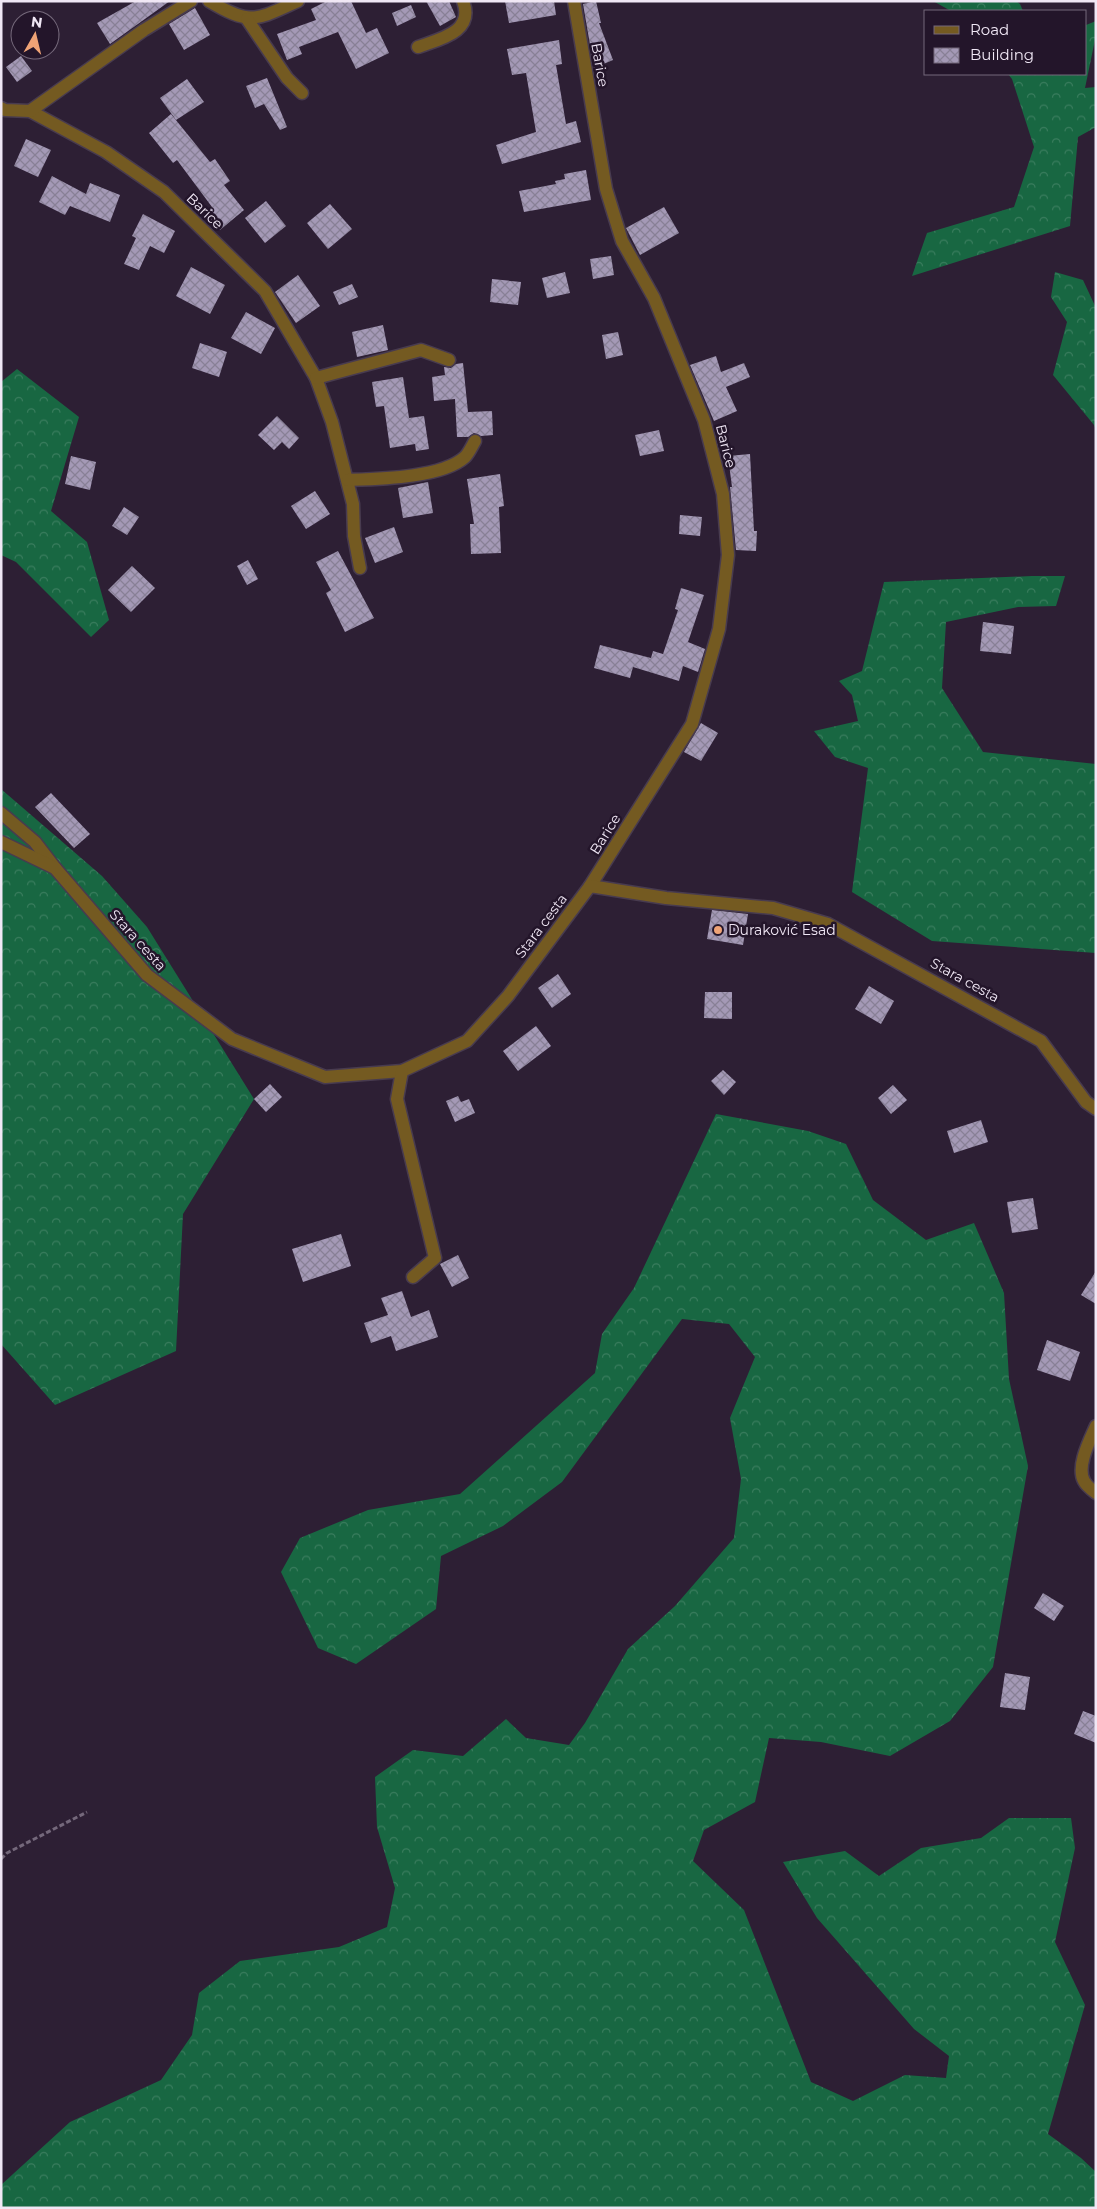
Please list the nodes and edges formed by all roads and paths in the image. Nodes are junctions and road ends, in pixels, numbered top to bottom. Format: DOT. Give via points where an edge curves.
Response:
graph roads {
  1 [pos="191,1"];
  2 [pos="209,1"];
  3 [pos="298,1"];
  4 [pos="464,1"];
  5 [pos="574,1"];
  6 [pos="247,18"];
  7 [pos="418,47"];
  8 [pos="302,94"];
  9 [pos="1,108"];
  10 [pos="30,111"];
  11 [pos="449,360"];
  12 [pos="316,378"];
  13 [pos="475,441"];
  14 [pos="348,480"];
  15 [pos="360,568"];
  16 [pos="1,813"];
  17 [pos="1,842"];
  18 [pos="55,868"];
  19 [pos="590,886"];
  20 [pos="402,1071"];
  21 [pos="1096,1109"];
  22 [pos="413,1277"];
  23 [pos="1096,1426"];
  24 [pos="1096,1493"];
  25 [pos="87,1812"];
  26 [pos="1,1859"];
  1 -- 10 [label="street" via="144,30"];
  2 -- 6 [label="street" via="233,15"];
  3 -- 6 [label="street" via="259,18"];
  4 -- 7 [label="street" via="466,18 462,27"];
  5 -- 19 [label="street, Barice" via="606,189 622,241 654,298 704,420 722,494 728,555 719,629 692,724"];
  6 -- 8 [label="street" via="287,78"];
  9 -- 10 [label="street, Barice"];
  10 -- 12 [label="street, Barice" via="106,152 164,192 265,290"];
  11 -- 12 [label="street" via="421,350"];
  12 -- 14 [label="street, Barice"];
  13 -- 14 [label="street" via="465,457 449,467 397,478"];
  14 -- 15 [label="street, Barice"];
  16 -- 18 [label="street, Stara cesta" via="35,842"];
  17 -- 18 [label="street, Stara cesta"];
  18 -- 20 [label="street, Stara cesta" via="147,975 232,1039 325,1078"];
  19 -- 20 [label="street, Stara cesta" via="508,996 467,1042"];
  19 -- 21 [label="street, Stara cesta" via="666,898 773,908 828,924 1041,1041 1086,1102"];
  20 -- 22 [label="street" via="397,1099 435,1258"];
  23 -- 24 [label="street" via="1082,1468 1084,1481"];
  25 -- 26 [label="path"];
}
